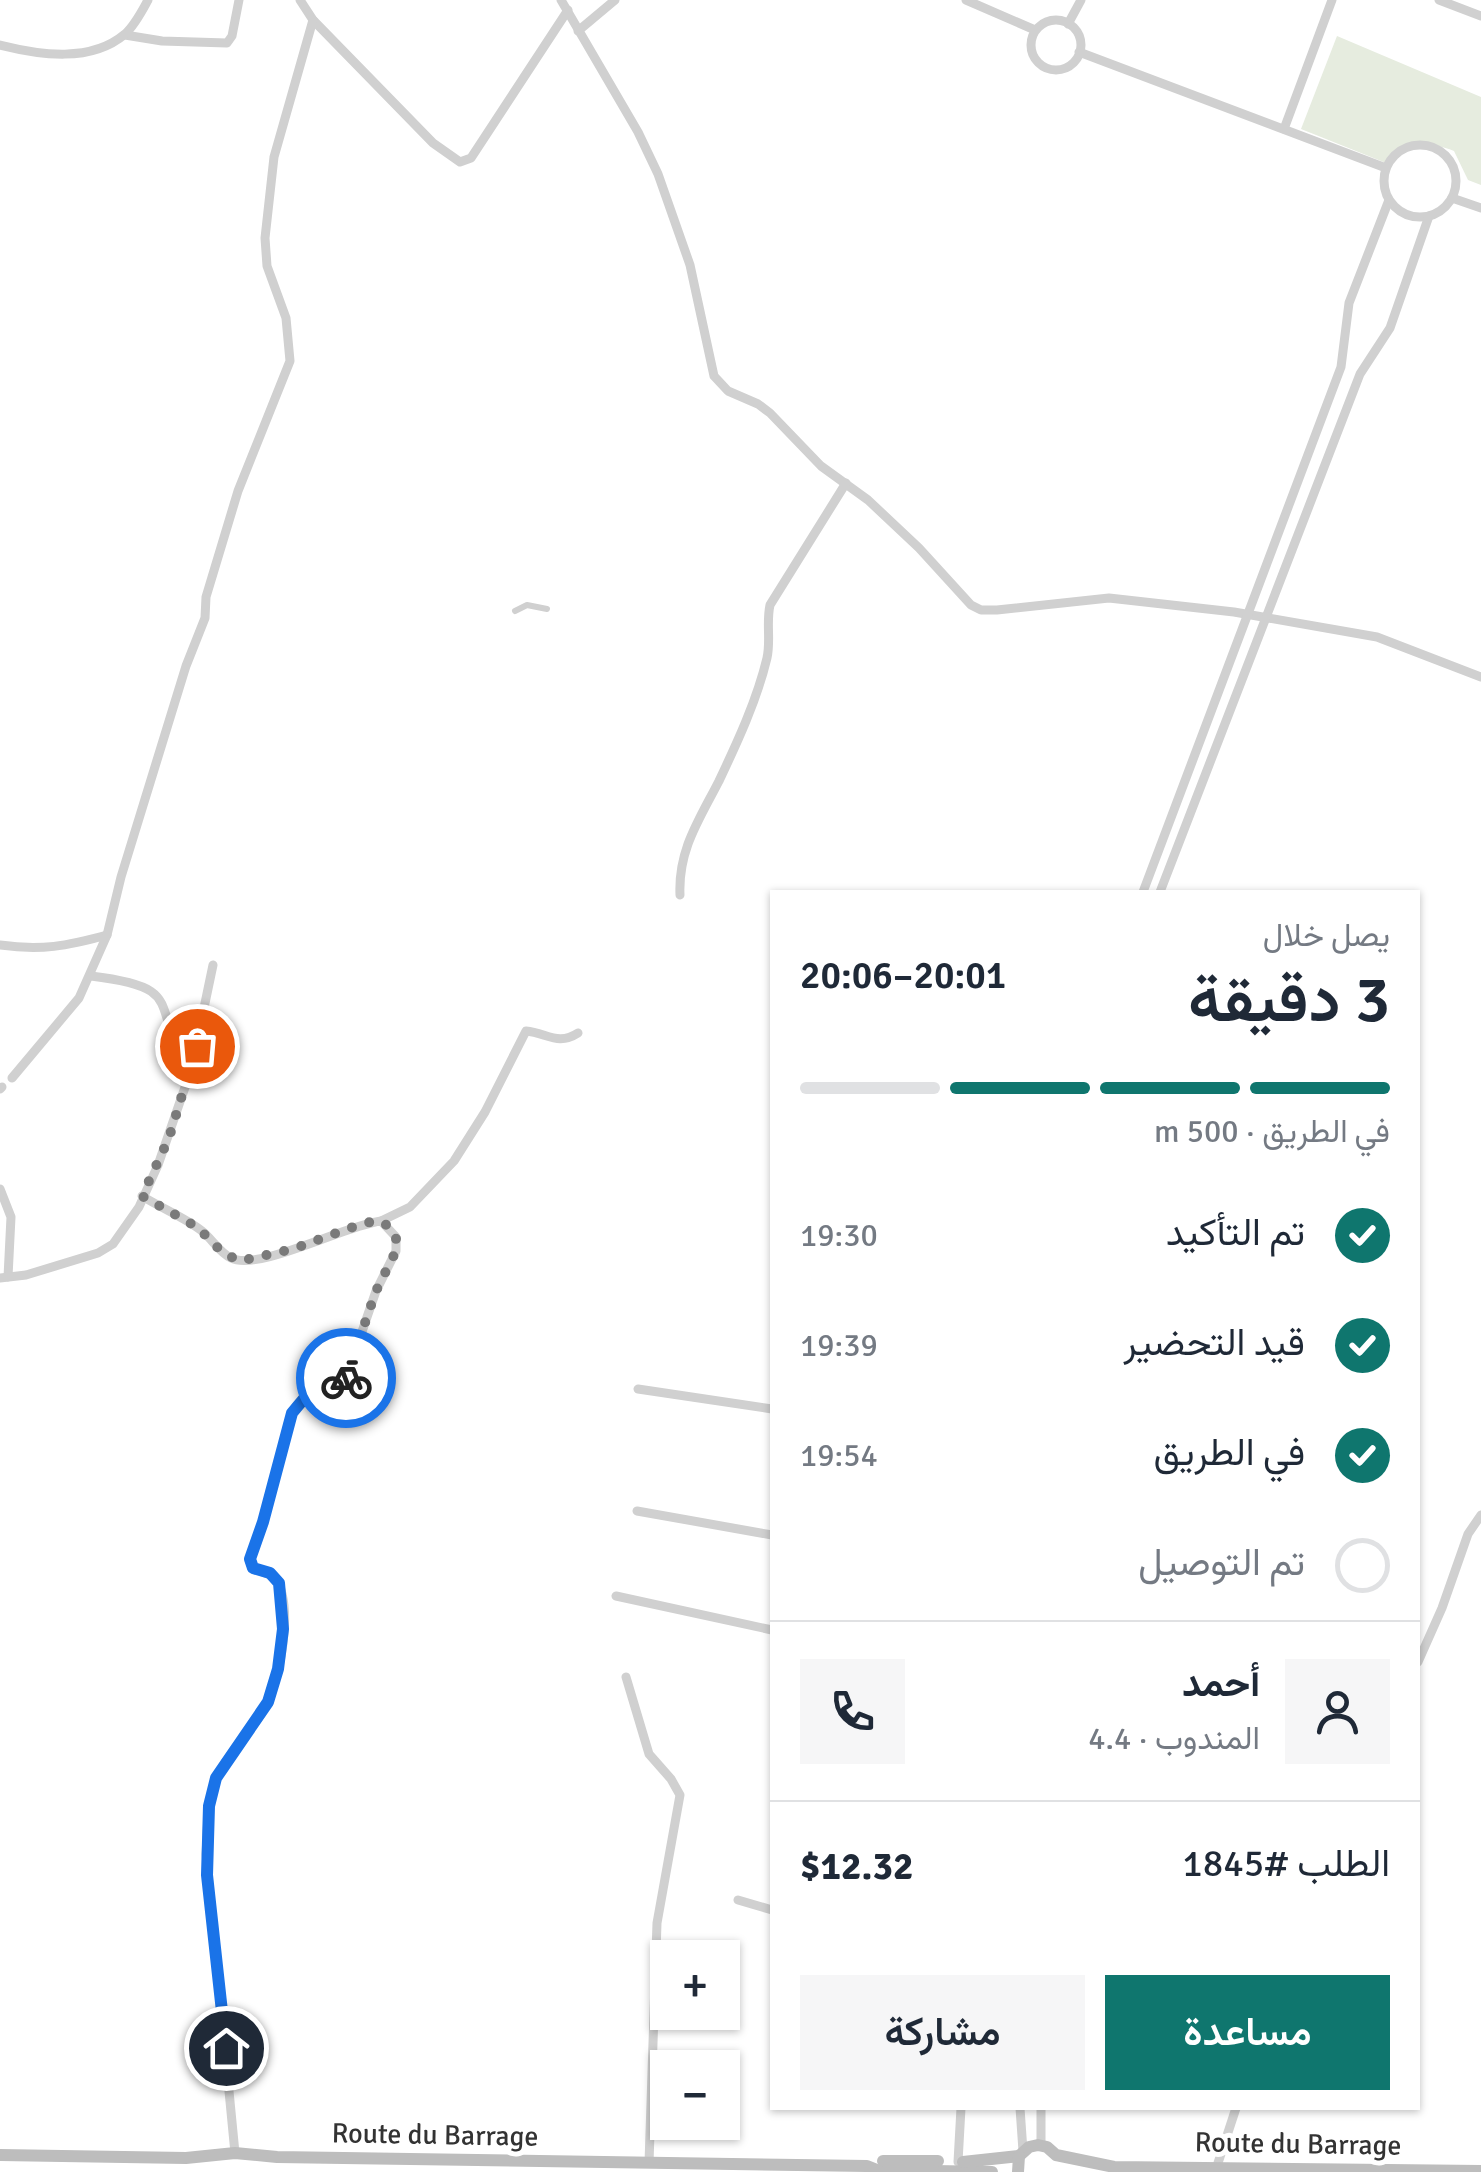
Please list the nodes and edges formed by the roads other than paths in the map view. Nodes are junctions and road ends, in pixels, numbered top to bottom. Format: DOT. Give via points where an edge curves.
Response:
graph roads {
  1 [pos="148,0"];
  2 [pos="239,0"];
  3 [pos="300,0"];
  4 [pos="561,0"];
  5 [pos="615,0"];
  6 [pos="966,0"];
  7 [pos="1081,0"];
  8 [pos="1332,0"];
  9 [pos="1439,0"];
  10 [pos="568,10"];
  11 [pos="1481,16"];
  12 [pos="313,20"];
  13 [pos="1068,24"];
  14 [pos="1035,30"];
  15 [pos="578,31"];
  16 [pos="124,35"];
  17 [pos="0,46"];
  18 [pos="1080,52"];
  19 [pos="1284,129"];
  20 [pos="1386,168"];
  21 [pos="1452,198"];
  22 [pos="1389,200"];
  23 [pos="1481,208"];
  24 [pos="1429,216"];
  25 [pos="846,482"];
  26 [pos="516,610"];
  27 [pos="547,610"];
  28 [pos="1249,616"];
  29 [pos="1265,620"];
  30 [pos="1481,678"];
  31 [pos="1144,890"];
  32 [pos="1161,890"];
  33 [pos="680,896"];
  34 [pos="107,935"];
  35 [pos="0,945"];
  36 [pos="213,965"];
  37 [pos="91,976"];
  38 [pos="578,1032"];
  39 [pos="191,1070"];
  40 [pos="12,1078"];
  41 [pos="0,1188"];
  42 [pos="142,1196"];
  43 [pos="380,1221"];
  44 [pos="4,1278"];
  45 [pos="638,1389"];
  46 [pos="770,1409"];
  47 [pos="637,1510"];
  48 [pos="1481,1515"];
  49 [pos="770,1535"];
  50 [pos="616,1596"];
  51 [pos="770,1630"];
  52 [pos="1420,1658"];
  53 [pos="626,1677"];
  54 [pos="738,1900"];
  55 [pos="770,1909"];
  56 [pos="961,2110"];
  57 [pos="1020,2110"];
  58 [pos="1041,2110"];
  59 [pos="1235,2110"];
  60 [pos="1041,2146"];
  61 [pos="235,2152"];
  62 [pos="1021,2154"];
  63 [pos="0,2155"];
  64 [pos="1056,2155"];
  65 [pos="958,2162"];
  66 [pos="649,2164"];
  67 [pos="869,2166"];
  68 [pos="1218,2166"];
  69 [pos="1114,2167"];
  70 [pos="1239,2170"];
  71 [pos="1481,2171"];
  72 [pos="992,2172"];
  73 [pos="1018,2172"];
  74 [pos="1058,2172"];
  75 [pos="1089,2172"];
  1 -- 16 [label="street"];
  2 -- 16 [label="street" via="227,43"];
  3 -- 12 [label="street"];
  4 -- 10 [label="street"];
  5 -- 15 [label="street"];
  6 -- 14 [label="street"];
  7 -- 13 [label="street"];
  8 -- 19 [label="street"];
  9 -- 11 [label="street"];
  10 -- 12 [label="street" via="471,158 460,162 432,143"];
  10 -- 15 [label="street"];
  12 -- 34 [label="street" via="274,157 265,238 291,355 238,491"];
  13 -- 14 [label="street" via="1045,22"];
  13 -- 18 [label="street" via="1079,36"];
  14 -- 18 [label="street" via="1032,54 1050,70 1073,63"];
  15 -- 25 [label="street" via="638,132 669,204 714,376 770,413"];
  16 -- 17 [label="street" via="68,54"];
  18 -- 19 [label="street"];
  19 -- 20 [label="street"];
  20 -- 21 [label="street" via="1406,147 1435,148 1454,169"];
  20 -- 22 [label="street"];
  21 -- 23 [label="street"];
  21 -- 24 [label="street"];
  22 -- 24 [label="street" via="1400,211"];
  22 -- 28 [label="street" via="1349,303 1341,367"];
  24 -- 29 [label="street" via="1390,328 1362,368"];
  25 -- 28 [label="street" via="981,610 1109,598"];
  25 -- 33 [label="street" via="770,605 767,657 740,734 688,840"];
  26 -- 27 [label="street"];
  28 -- 29 [label="street"];
  28 -- 31 [label="street"];
  29 -- 30 [label="street" via="1377,638"];
  29 -- 32 [label="street"];
  34 -- 35 [label="street" via="35,950"];
  34 -- 37 [label="street"];
  36 -- 39 [label="street"];
  37 -- 39 [label="street" via="153,990"];
  37 -- 40 [label="street"];
  38 -- 43 [label="street" via="559,1040 526,1031 454,1162 410,1207"];
  39 -- 42 [label="street"];
  41 -- 44 [label="street" via="11,1217"];
  42 -- 43 [label="street" via="240,1261"];
  42 -- 44 [label="street" via="108,1248"];
  43 -- 61 [label="street" via="396,1238 396,1251 345,1381 304,1397 283,1440 250,1559 282,1592 278,1669 268,1702 216,1778 209,1806 207,1875"];
  45 -- 46 [label="street"];
  47 -- 49 [label="street"];
  48 -- 52 [label="street"];
  50 -- 51 [label="street"];
  53 -- 66 [label="street" via="650,1754 680,1795 657,1923"];
  54 -- 55 [label="street"];
  56 -- 65 [label="street"];
  57 -- 62 [label="street"];
  58 -- 60 [label="street"];
  59 -- 68 [label="street"];
  60 -- 62 [label="main road, Route du Barrage"];
  60 -- 64 [label="main road, Route du Barrage"];
  61 -- 63 [label="main road, Route du Barrage" via="186,2158"];
  61 -- 66 [label="main road, Route du Barrage"];
  62 -- 65 [label="main road, Route du Barrage"];
  62 -- 73 [label="main road"];
  64 -- 69 [label="main road, Route du Barrage"];
  64 -- 74 [label="main road"];
  65 -- 67 [label="main road, Route du Barrage"];
  66 -- 67 [label="main road, Route du Barrage"];
  67 -- 72 [label="main road, Route du Barrage"];
  68 -- 69 [label="main road, Route du Barrage"];
  68 -- 70 [label="main road, Route du Barrage"];
  69 -- 75 [label="main road, Route du Barrage"];
  70 -- 71 [label="main road, Route du Barrage"];
}
